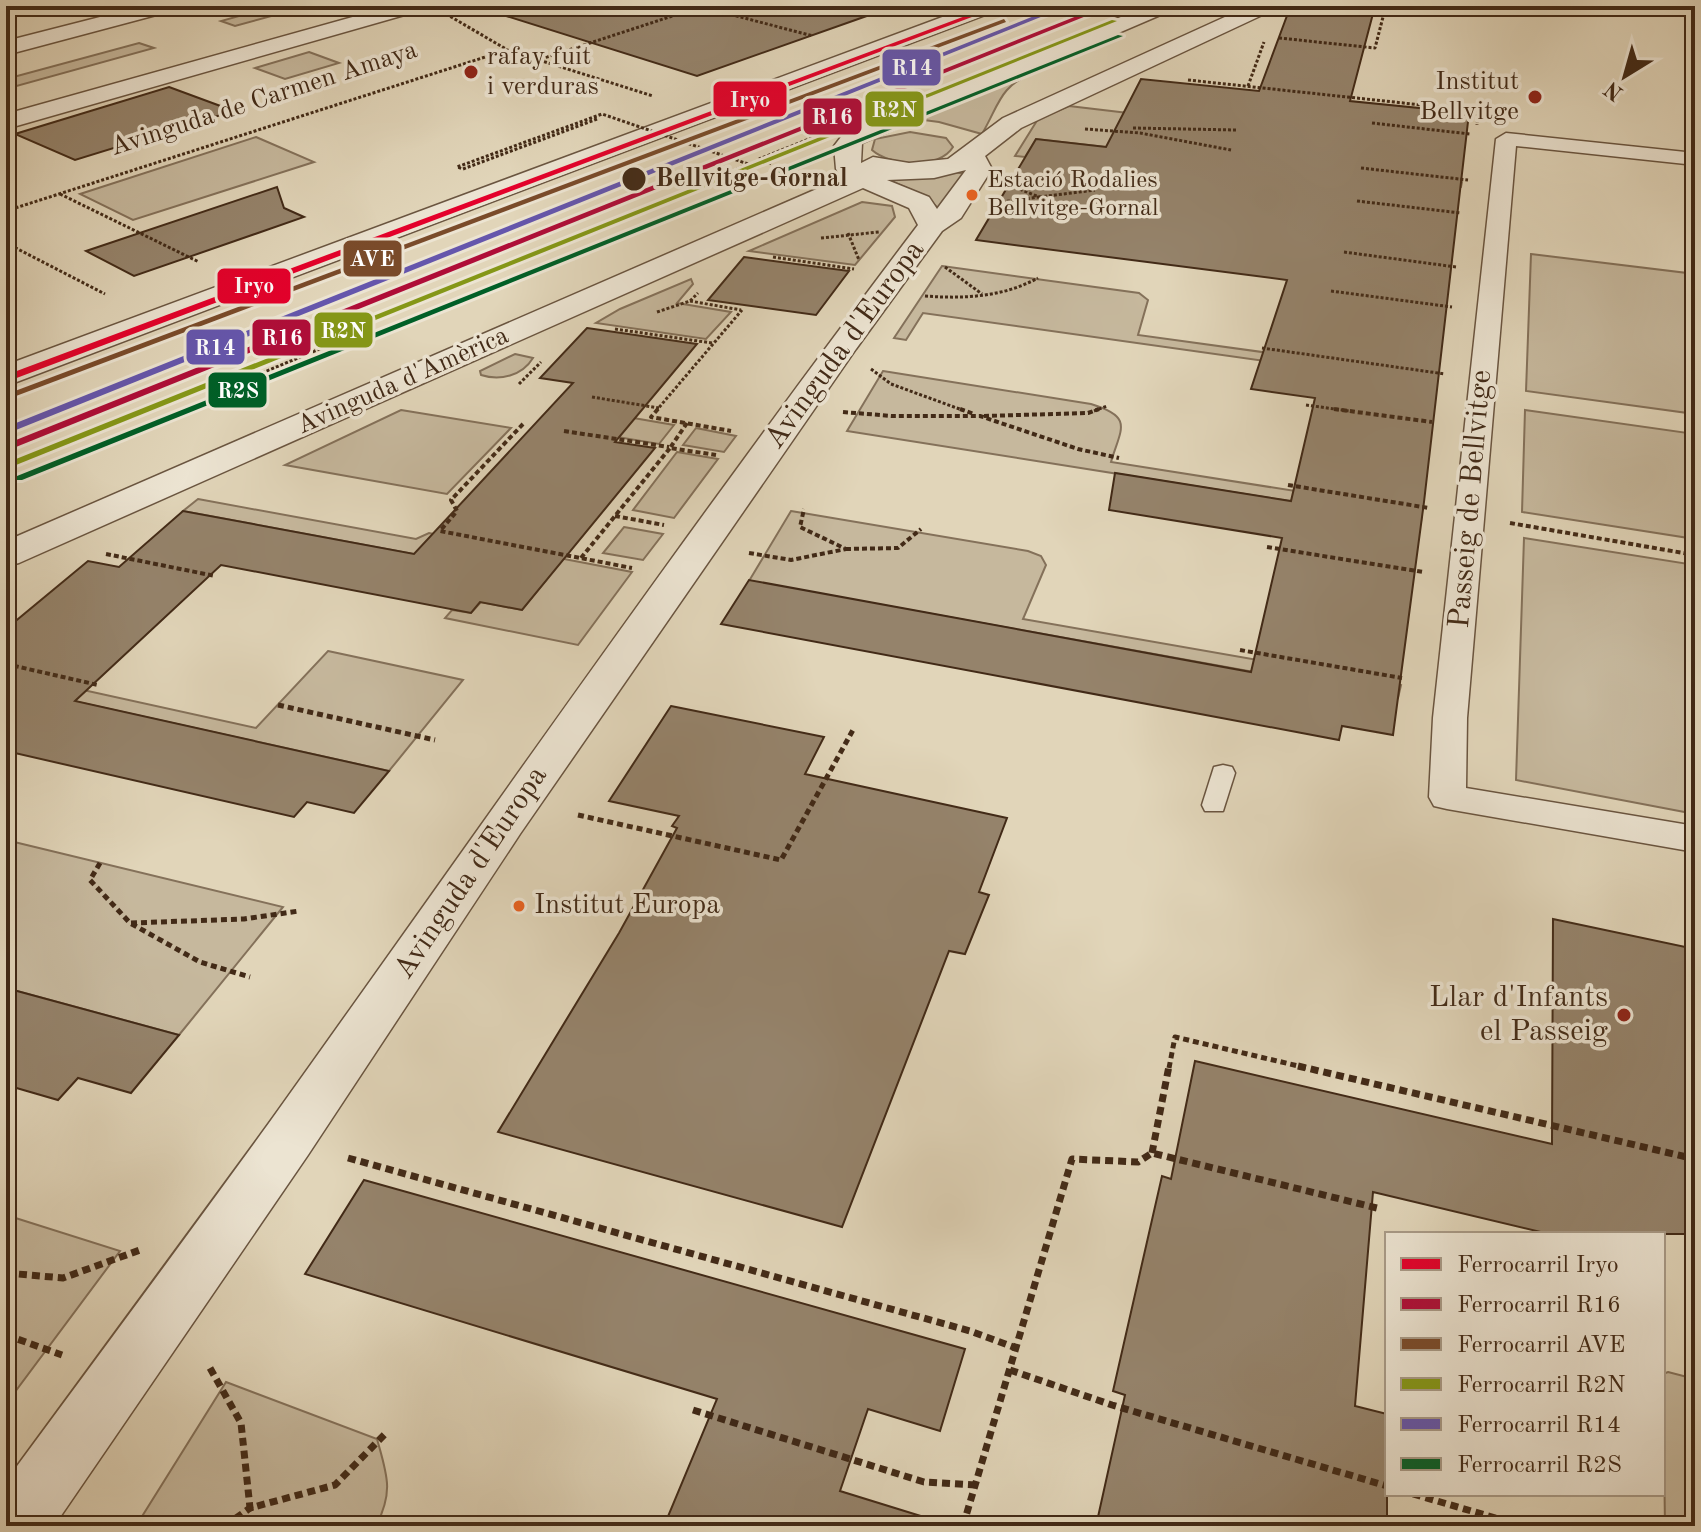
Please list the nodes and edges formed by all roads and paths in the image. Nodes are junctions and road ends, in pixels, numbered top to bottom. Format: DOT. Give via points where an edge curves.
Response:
graph roads {
  1 [pos="168,6"];
  2 [pos="415,6"];
  3 [pos="650,6"];
  4 [pos="703,6"];
  5 [pos="941,6"];
  6 [pos="991,6"];
  7 [pos="1165,6"];
  8 [pos="1266,6"];
  9 [pos="442,12"];
  10 [pos="1190,12"];
  11 [pos="679,14"];
  12 [pos="1383,17"];
  13 [pos="1266,37"];
  14 [pos="818,38"];
  15 [pos="6,48"];
  16 [pos="507,50"];
  17 [pos="538,60"];
  18 [pos="1177,79"];
  19 [pos="657,98"];
  20 [pos="597,119"];
  21 [pos="6,122"];
  22 [pos="1012,123"];
  23 [pos="1372,123"];
  24 [pos="883,127"];
  25 [pos="1120,127"];
  26 [pos="1082,129"];
  27 [pos="1236,130"];
  28 [pos="963,142"];
  29 [pos="1231,150"];
  30 [pos="555,158"];
  31 [pos="1695,159"];
  32 [pos="749,164"];
  33 [pos="772,164"];
  34 [pos="854,167"];
  35 [pos="1361,168"];
  36 [pos="1006,180"];
  37 [pos="460,182"];
  38 [pos="704,183"];
  39 [pos="1502,185"];
  40 [pos="1095,190"];
  41 [pos="497,192"];
  42 [pos="60,193"];
  43 [pos="1039,197"];
  44 [pos="1357,201"];
  45 [pos="994,202"];
  46 [pos="799,206"];
  47 [pos="6,211"];
  48 [pos="919,213"];
  49 [pos="1498,218"];
  50 [pos="836,229"];
  51 [pos="6,243"];
  52 [pos="1344,252"];
  53 [pos="768,257"];
  54 [pos="199,262"];
  55 [pos="232,264"];
  56 [pos="1493,272"];
  57 [pos="1038,278"];
  58 [pos="1331,291"];
  59 [pos="105,294"];
  60 [pos="983,294"];
  61 [pos="920,296"];
  62 [pos="690,301"];
  63 [pos="1489,312"];
  64 [pos="611,328"];
  65 [pos="713,343"];
  66 [pos="360,345"];
  67 [pos="1262,348"];
  68 [pos="870,368"];
  69 [pos="262,373"];
  70 [pos="6,376"];
  71 [pos="1482,379"];
  72 [pos="592,397"];
  73 [pos="1306,405"];
  74 [pos="1107,406"];
  75 [pos="659,408"];
  76 [pos="842,411"];
  77 [pos="980,416"];
  78 [pos="1432,422"];
  79 [pos="687,423"];
  80 [pos="523,424"];
  81 [pos="564,431"];
  82 [pos="744,433"];
  83 [pos="670,448"];
  84 [pos="728,457"];
  85 [pos="1119,458"];
  86 [pos="1288,485"];
  87 [pos="804,509"];
  88 [pos="615,516"];
  89 [pos="1469,516"];
  90 [pos="676,527"];
  91 [pos="921,529"];
  92 [pos="1267,547"];
  93 [pos="846,549"];
  94 [pos="100,553"];
  95 [pos="749,553"];
  96 [pos="6,555"];
  97 [pos="1695,555"];
  98 [pos="581,558"];
  99 [pos="645,570"];
  100 [pos="215,576"];
  101 [pos="1463,580"];
  102 [pos="1240,650"];
  103 [pos="6,664"];
  104 [pos="1402,678"];
  105 [pos="98,685"];
  106 [pos="278,705"];
  107 [pos="854,728"];
  108 [pos="435,740"];
  109 [pos="1223,773"];
  110 [pos="1214,805"];
  111 [pos="578,815"];
  112 [pos="1695,839"];
  113 [pos="100,863"];
  114 [pos="299,911"];
  115 [pos="130,923"];
  116 [pos="250,977"];
  117 [pos="1152,1153"];
  118 [pos="348,1158"];
  119 [pos="1695,1159"];
  120 [pos="1381,1209"];
  121 [pos="140,1250"];
  122 [pos="6,1273"];
  123 [pos="6,1335"];
  124 [pos="1016,1348"];
  125 [pos="62,1355"];
  126 [pos="210,1368"];
  127 [pos="1010,1369"];
  128 [pos="693,1410"];
  129 [pos="386,1433"];
  130 [pos="975,1485"];
  131 [pos="1385,1485"];
  132 [pos="1420,1496"];
  133 [pos="250,1508"];
  134 [pos="1499,1519"];
  135 [pos="14,1526"];
  136 [pos="225,1526"];
  137 [pos="253,1526"];
  138 [pos="963,1526"];
  1 -- 15 [label="street"];
  2 -- 21 [label="street, Avinguda de Carmen Amaya"];
  3 -- 11 [label="path"];
  4 -- 11 [label="path"];
  5 -- 30 [label="street"];
  6 -- 30 [label="street"];
  7 -- 24 [label="street, Avinguda d'Amèrica"];
  8 -- 22 [label="street, Avinguda d'Amèrica"];
  9 -- 16 [label="path"];
  10 -- 22 [label="street" via="1033,79 1013,96 1007,111"];
  11 -- 14 [label="path" via="729,14"];
  11 -- 17 [label="path"];
  12 -- 13 [label="path" via="1375,48"];
  16 -- 17 [label="path"];
  16 -- 42 [label="path, Avinguda de Carmen Amaya"];
  17 -- 19 [label="path"];
  18 -- 23 [label="path" via="1478,111 1476,136"];
  20 -- 32 [label="path, bridge" via="457,167 602,114"];
  22 -- 28 [label="street, Avinguda d'Amèrica" via="1003,134"];
  24 -- 28 [label="street, Avinguda d'Amèrica"];
  24 -- 34 [label="street, Avinguda d'Amèrica" via="853,138 847,146"];
  25 -- 26 [label="path"];
  25 -- 27 [label="path"];
  25 -- 29 [label="path"];
  28 -- 48 [label="street, Avinguda d'Amèrica" via="940,168"];
  28 -- 48 [label="street, Avinguda d'Europa" via="979,169 976,175 951,212"];
  30 -- 37 [label="street"];
  30 -- 41 [label="street"];
  31 -- 39 [label="street, Passeig de Bellvitge" via="1506,139"];
  32 -- 33 [label="path, bridge" via="754,166 876,116 759,159"];
  32 -- 38 [label="path"];
  34 -- 46 [label="street, Avinguda d'Amèrica"];
  34 -- 48 [label="street, Avinguda d'Europa"];
  35 -- 39 [label="path"];
  36 -- 43 [label="path"];
  37 -- 41 [label="street" via="496,184"];
  37 -- 55 [label="street"];
  39 -- 49 [label="street, Passeig de Bellvitge"];
  40 -- 43 [label="path"];
  41 -- 70 [label="street"];
  42 -- 47 [label="path, Avinguda de Carmen Amaya"];
  42 -- 54 [label="path"];
  43 -- 45 [label="path"];
  44 -- 49 [label="path"];
  46 -- 48 [label="street, Avinguda d'Amèrica" via="854,192"];
  46 -- 96 [label="street, Avinguda d'Amèrica"];
  48 -- 60 [label="path"];
  48 -- 135 [label="street, Avinguda d'Europa" via="879,294"];
  49 -- 56 [label="street, Passeig de Bellvitge"];
  50 -- 53 [label="path" via="849,233 862,270"];
  51 -- 59 [label="path"];
  52 -- 56 [label="path"];
  56 -- 63 [label="street, Passeig de Bellvitge"];
  57 -- 60 [label="path" via="1024,287"];
  58 -- 63 [label="path"];
  60 -- 61 [label="path"];
  62 -- 65 [label="path" via="742,310"];
  63 -- 71 [label="street, Passeig de Bellvitge"];
  64 -- 65 [label="path"];
  65 -- 75 [label="path"];
  66 -- 69 [label="path" via="373,337 360,332"];
  67 -- 71 [label="path"];
  68 -- 77 [label="path" via="891,384"];
  71 -- 89 [label="street, Passeig de Bellvitge"];
  72 -- 75 [label="path"];
  73 -- 78 [label="path"];
  74 -- 77 [label="path" via="1088,413"];
  75 -- 79 [label="path" via="651,417"];
  76 -- 77 [label="path"];
  77 -- 85 [label="path"];
  79 -- 82 [label="path"];
  79 -- 83 [label="path"];
  80 -- 98 [label="path" via="451,500 457,511 440,531"];
  81 -- 83 [label="path"];
  83 -- 84 [label="path"];
  83 -- 88 [label="path"];
  86 -- 89 [label="path"];
  87 -- 93 [label="path" via="800,527"];
  88 -- 90 [label="path"];
  88 -- 98 [label="path"];
  89 -- 97 [label="path"];
  89 -- 101 [label="street, Passeig de Bellvitge"];
  91 -- 93 [label="path" via="898,548"];
  92 -- 101 [label="path"];
  93 -- 95 [label="path" via="791,560"];
  94 -- 100 [label="path"];
  98 -- 99 [label="path"];
  101 -- 112 [label="street, Passeig de Bellvitge" via="1447,797"];
  102 -- 104 [label="path"];
  103 -- 105 [label="path"];
  106 -- 108 [label="path"];
  107 -- 111 [label="path" via="781,860"];
  109 -- 110 [label="lane"];
  113 -- 115 [label="path" via="90,880"];
  114 -- 115 [label="path" via="244,919"];
  115 -- 116 [label="path" via="200,962"];
  117 -- 119 [label="path" via="1175,1037"];
  117 -- 120 [label="path"];
  117 -- 124 [label="path" via="1138,1162 1072,1159"];
  118 -- 124 [label="path"];
  121 -- 122 [label="path" via="63,1278"];
  123 -- 125 [label="path"];
  124 -- 127 [label="path"];
  126 -- 133 [label="path" via="241,1423"];
  127 -- 130 [label="path"];
  127 -- 131 [label="path" via="1112,1405"];
  128 -- 130 [label="path" via="924,1482"];
  129 -- 133 [label="path" via="335,1485"];
  130 -- 138 [label="path"];
  132 -- 134 [label="path"];
  133 -- 136 [label="path"];
  133 -- 137 [label="path"];
}
